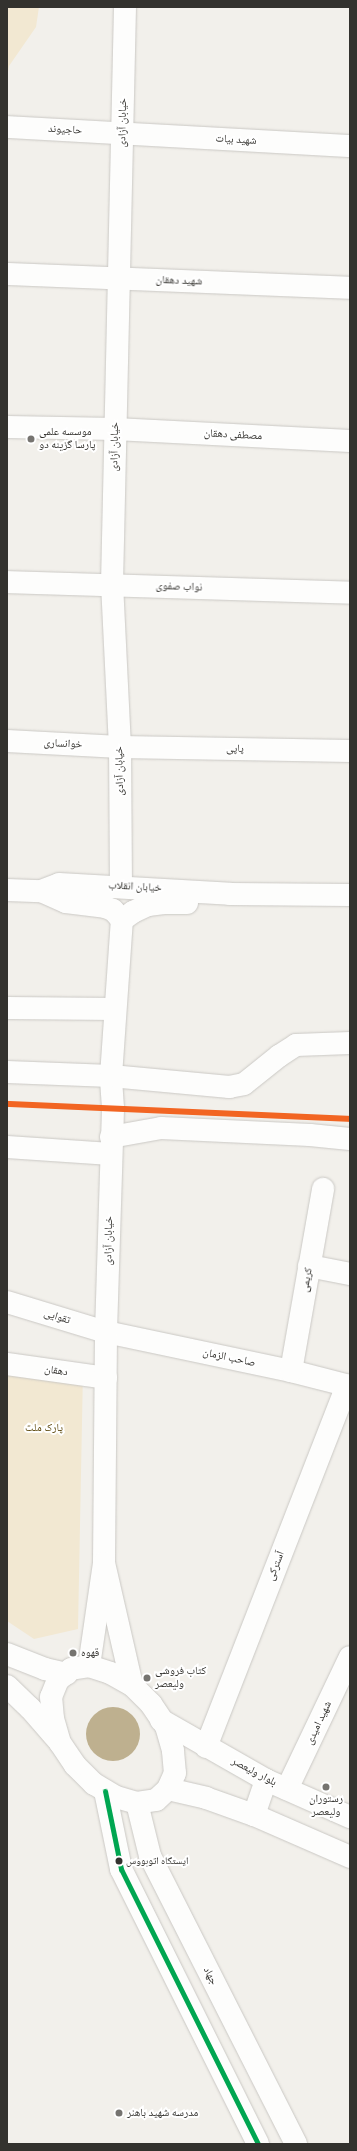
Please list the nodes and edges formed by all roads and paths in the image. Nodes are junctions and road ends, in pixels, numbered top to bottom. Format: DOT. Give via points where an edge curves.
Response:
graph roads {
  1 [pos="125,7"];
  2 [pos="7,127"];
  3 [pos="122,134"];
  4 [pos="350,146"];
  5 [pos="7,274"];
  6 [pos="119,278"];
  7 [pos="350,288"];
  8 [pos="7,427"];
  9 [pos="116,430"];
  10 [pos="350,441"];
  11 [pos="7,582"];
  12 [pos="112,584"];
  13 [pos="350,593"];
  14 [pos="7,741"];
  15 [pos="120,747"];
  16 [pos="350,751"];
  17 [pos="121,886"];
  18 [pos="7,890"];
  19 [pos="41,891"];
  20 [pos="230,894"];
  21 [pos="350,896"];
  22 [pos="122,920"];
  23 [pos="7,1008"];
  24 [pos="115,1009"];
  25 [pos="350,1043"];
  26 [pos="7,1072"];
  27 [pos="111,1076"];
  28 [pos="350,1139"];
  29 [pos="111,1145"];
  30 [pos="7,1147"];
  31 [pos="323,1189"];
  32 [pos="309,1266"];
  33 [pos="350,1274"];
  34 [pos="7,1302"];
  35 [pos="106,1332"];
  36 [pos="7,1364"];
  37 [pos="291,1371"];
  38 [pos="106,1378"];
  39 [pos="348,1385"];
  40 [pos="104,1563"];
  41 [pos="7,1654"];
  42 [pos="350,1656"];
  43 [pos="89,1666"];
  44 [pos="66,1674"];
  45 [pos="132,1685"];
  46 [pos="7,1686"];
  47 [pos="161,1720"];
  48 [pos="60,1743"];
  49 [pos="206,1747"];
  50 [pos="266,1780"];
  51 [pos="168,1789"];
  52 [pos="287,1789"];
  53 [pos="105,1791"];
  54 [pos="137,1802"];
  55 [pos="254,1816"];
  56 [pos="350,1817"];
  57 [pos="150,1856"];
  58 [pos="350,1857"];
  59 [pos="121,1869"];
  60 [pos="258,2144"];
  61 [pos="296,2144"];
  1 -- 3 [label="street, خیابان آزادی"];
  2 -- 3 [label="street, حاجیوند"];
  3 -- 4 [label="street, شهید بیات"];
  3 -- 6 [label="street, خیابان آزادی"];
  5 -- 6 [label="street, شهید دهقان"];
  6 -- 7 [label="street, شهید دهقان"];
  6 -- 9 [label="street, خیابان آزادی"];
  8 -- 9 [label="street, مصطفی دهقان"];
  9 -- 10 [label="street, مصطفی دهقان"];
  9 -- 12 [label="street, خیابان آزادی"];
  11 -- 12 [label="street, نواب صفوی"];
  12 -- 13 [label="street, نواب صفوی"];
  12 -- 15 [label="street, خیابان آزادی"];
  14 -- 15 [label="street, خوانساری"];
  15 -- 16 [label="street, پاپی"];
  15 -- 17 [label="street, خیابان آزادی"];
  17 -- 19 [label="street, خیابان انقلاب" via="59,884"];
  17 -- 20 [label="street, خیابان انقلاب"];
  18 -- 19 [label="street, خیابان انقلاب"];
  19 -- 22 [label="street, خیابان انقلاب" via="66,902 105,907 113,910"];
  20 -- 21 [label="street, خیابان انقلاب"];
  20 -- 22 [label="street, خیابان انقلاب" via="191,903 164,902 148,905"];
  22 -- 24 [label="street, خیابان آزادی"];
  23 -- 24 [label="street"];
  24 -- 27 [label="street, خیابان آزادی"];
  25 -- 27 [label="street" via="296,1045 244,1084 229,1087"];
  26 -- 27 [label="street"];
  27 -- 29 [label="street, خیابان آزادی"];
  28 -- 29 [label="street" via="162,1128"];
  29 -- 30 [label="street"];
  29 -- 35 [label="street, خیابان آزادی"];
  31 -- 32 [label="street, کریمی"];
  32 -- 33 [label="street"];
  32 -- 37 [label="street, کریمی"];
  34 -- 35 [label="street, تقوایی"];
  35 -- 37 [label="street, صاحب الزمان"];
  35 -- 38 [label="street, خیابان آزادی"];
  36 -- 38 [label="street, دهقان"];
  37 -- 39 [label="street, صاحب الزمان"];
  38 -- 40 [label="street, خیابان آزادی"];
  39 -- 49 [label="street, آسترکی"];
  40 -- 43 [label="street"];
  40 -- 45 [label="street"];
  41 -- 44 [label="street" via="45,1669"];
  42 -- 52 [label="street, شهید امیدی"];
  43 -- 44 [label="street" via="71,1669"];
  43 -- 45 [label="street" via="110,1673"];
  44 -- 48 [label="street" via="58,1680 51,1697 53,1719"];
  45 -- 47 [label="street" via="151,1704"];
  46 -- 48 [label="street"];
  47 -- 49 [label="street, بلوار ولیعصر"];
  47 -- 51 [label="street" via="166,1726 173,1751 175,1773"];
  48 -- 53 [label="street" via="75,1766"];
  49 -- 50 [label="street, بلوار ولیعصر"];
  50 -- 52 [label="street, بلوار ولیعصر"];
  50 -- 55 [label="street"];
  51 -- 54 [label="street" via="156,1800"];
  51 -- 55 [label="street" via="206,1798"];
  52 -- 56 [label="street, بلوار ولیعصر"];
  53 -- 54 [label="street" via="116,1797"];
  53 -- 59 [label="street"];
  54 -- 57 [label="street, جهاد"];
  55 -- 58 [label="street"];
  57 -- 59 [label="street"];
  57 -- 61 [label="street, جهاد"];
  59 -- 60 [label="street"];
}
